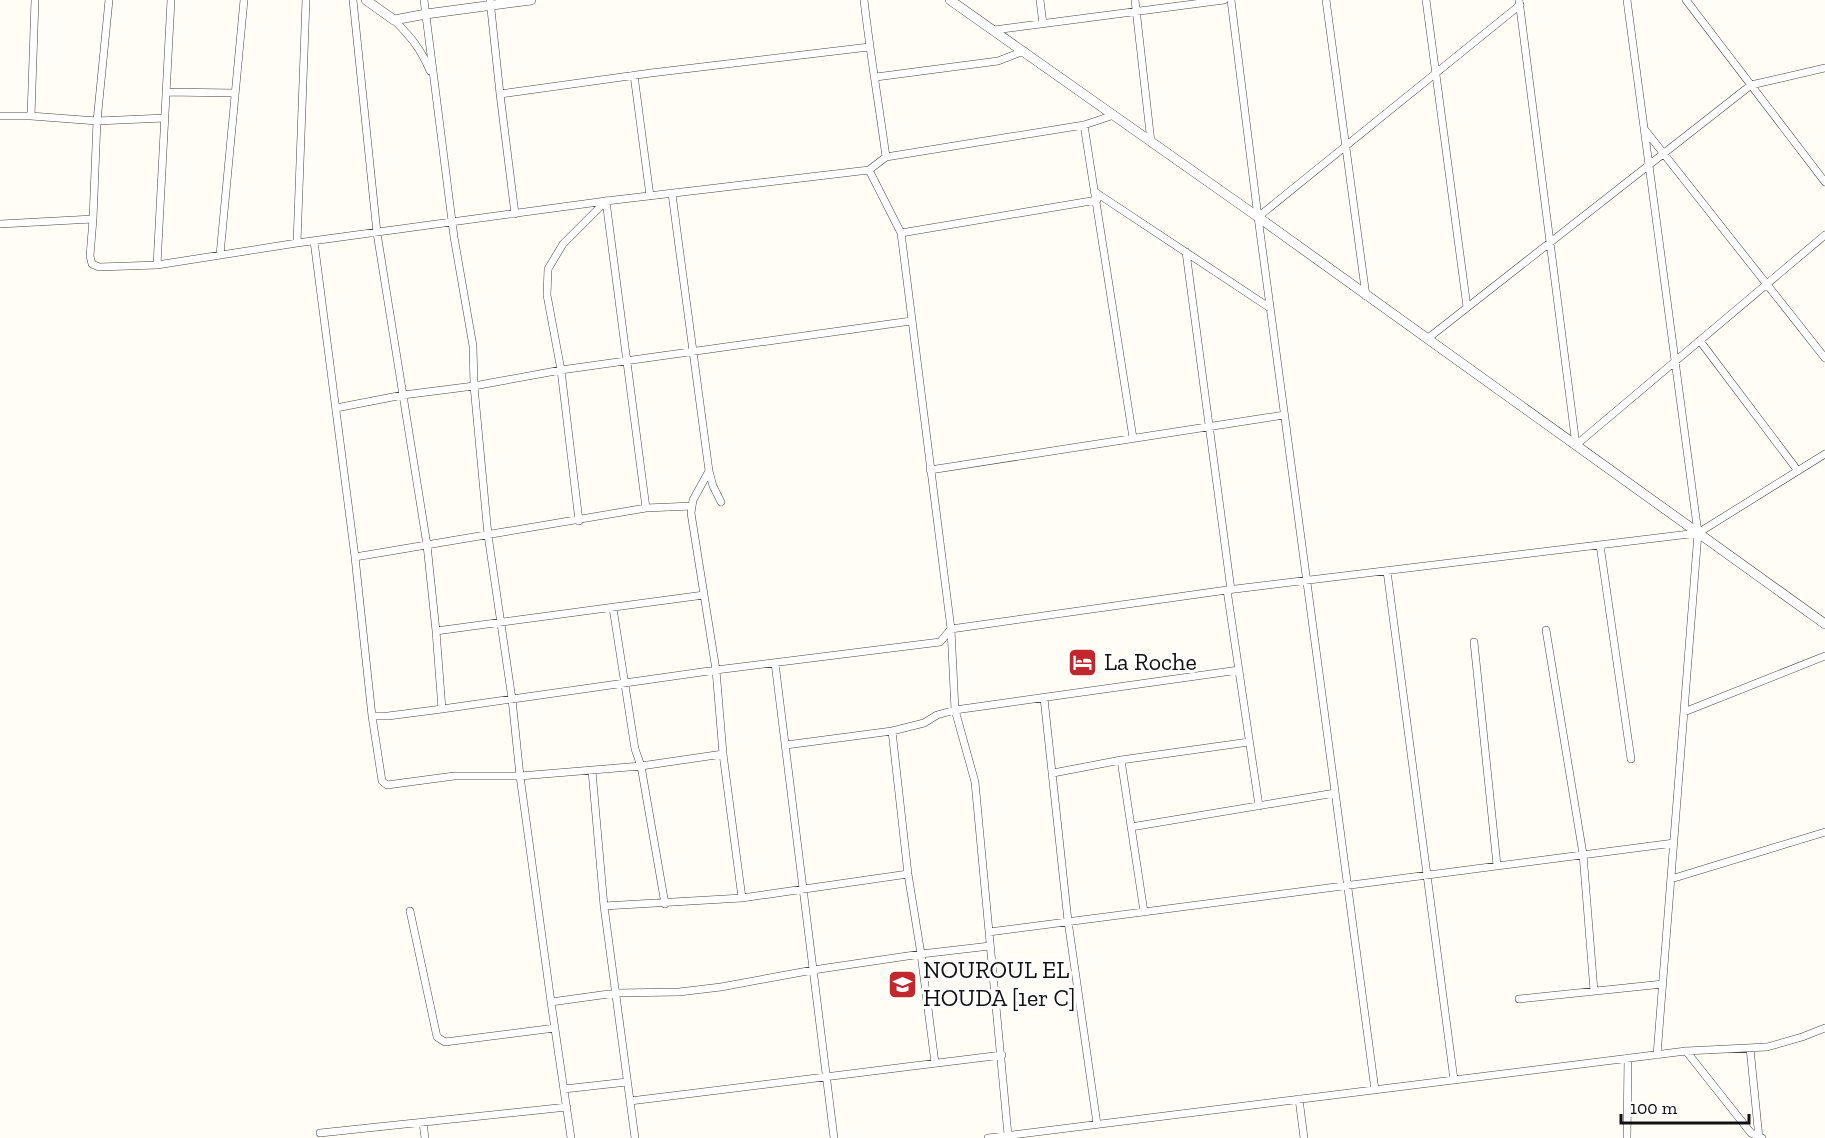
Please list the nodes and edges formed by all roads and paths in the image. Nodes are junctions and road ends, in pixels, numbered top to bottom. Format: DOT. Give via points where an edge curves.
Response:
graph roads {
  1 [pos="35,0"];
  2 [pos="109,0"];
  3 [pos="171,0"];
  4 [pos="244,0"];
  5 [pos="306,0"];
  6 [pos="353,0"];
  7 [pos="366,0"];
  8 [pos="424,0"];
  9 [pos="531,0"];
  10 [pos="864,0"];
  11 [pos="950,0"];
  12 [pos="1040,0"];
  13 [pos="1135,0"];
  14 [pos="1224,0"];
  15 [pos="1231,0"];
  16 [pos="1326,0"];
  17 [pos="1426,0"];
  18 [pos="1627,0"];
  19 [pos="1686,0"];
  20 [pos="491,2"];
  21 [pos="1519,2"];
  22 [pos="1136,11"];
  23 [pos="426,14"];
  24 [pos="394,20"];
  25 [pos="1043,24"];
  26 [pos="994,30"];
  27 [pos="869,47"];
  28 [pos="1024,51"];
  29 [pos="1825,68"];
  30 [pos="1436,73"];
  31 [pos="634,75"];
  32 [pos="876,77"];
  33 [pos="434,80"];
  34 [pos="1751,85"];
  35 [pos="166,92"];
  36 [pos="235,93"];
  37 [pos="500,94"];
  38 [pos="1114,115"];
  39 [pos="0,116"];
  40 [pos="31,116"];
  41 [pos="165,118"];
  42 [pos="97,121"];
  43 [pos="1084,125"];
  44 [pos="1645,130"];
  45 [pos="1151,142"];
  46 [pos="1346,146"];
  47 [pos="1664,153"];
  48 [pos="886,157"];
  49 [pos="1649,165"];
  50 [pos="869,170"];
  51 [pos="1825,182"];
  52 [pos="1095,192"];
  53 [pos="672,194"];
  54 [pos="650,196"];
  55 [pos="1097,200"];
  56 [pos="606,201"];
  57 [pos="515,214"];
  58 [pos="1258,217"];
  59 [pos="93,219"];
  60 [pos="452,222"];
  61 [pos="0,224"];
  62 [pos="377,233"];
  63 [pos="901,233"];
  64 [pos="1825,235"];
  65 [pos="314,241"];
  66 [pos="1550,242"];
  67 [pos="297,243"];
  68 [pos="1186,252"];
  69 [pos="220,255"];
  70 [pos="157,265"];
  71 [pos="1767,284"];
  72 [pos="1366,296"];
  73 [pos="1467,307"];
  74 [pos="1270,308"];
  75 [pos="911,321"];
  76 [pos="1427,339"];
  77 [pos="1700,341"];
  78 [pos="692,351"];
  79 [pos="1825,358"];
  80 [pos="626,360"];
  81 [pos="1676,361"];
  82 [pos="561,370"];
  83 [pos="474,386"];
  84 [pos="403,395"];
  85 [pos="336,408"];
  86 [pos="1284,414"];
  87 [pos="1209,426"];
  88 [pos="1133,438"];
  89 [pos="1576,445"];
  90 [pos="1825,454"];
  91 [pos="930,470"];
  92 [pos="709,471"];
  93 [pos="1798,471"];
  94 [pos="721,502"];
  95 [pos="692,506"];
  96 [pos="646,508"];
  97 [pos="579,521"];
  98 [pos="1698,533"];
  99 [pos="488,535"];
  100 [pos="427,545"];
  101 [pos="1600,545"];
  102 [pos="355,557"];
  103 [pos="1387,571"];
  104 [pos="1307,580"];
  105 [pos="1228,590"];
  106 [pos="704,595"];
  107 [pos="613,608"];
  108 [pos="500,623"];
  109 [pos="1825,624"];
  110 [pos="951,629"];
  111 [pos="1546,630"];
  112 [pos="436,631"];
  113 [pos="1474,642"];
  114 [pos="1825,656"];
  115 [pos="775,663"];
  116 [pos="716,670"];
  117 [pos="1239,670"];
  118 [pos="624,684"];
  119 [pos="512,699"];
  120 [pos="1044,699"];
  121 [pos="442,709"];
  122 [pos="956,710"];
  123 [pos="1684,712"];
  124 [pos="372,716"];
  125 [pos="892,731"];
  126 [pos="1250,742"];
  127 [pos="786,746"];
  128 [pos="723,754"];
  129 [pos="1631,759"];
  130 [pos="1121,760"];
  131 [pos="641,766"];
  132 [pos="592,771"];
  133 [pos="1053,773"];
  134 [pos="520,776"];
  135 [pos="1335,794"];
  136 [pos="1259,806"];
  137 [pos="1131,827"];
  138 [pos="1825,832"];
  139 [pos="1674,843"];
  140 [pos="1583,854"];
  141 [pos="1497,866"];
  142 [pos="908,874"];
  143 [pos="1427,875"];
  144 [pos="1671,879"];
  145 [pos="1347,885"];
  146 [pos="803,888"];
  147 [pos="742,898"];
  148 [pos="665,904"];
  149 [pos="604,906"];
  150 [pos="410,911"];
  151 [pos="1144,912"];
  152 [pos="1068,921"];
  153 [pos="988,932"];
  154 [pos="990,946"];
  155 [pos="921,954"];
  156 [pos="813,970"];
  157 [pos="1663,984"];
  158 [pos="1594,991"];
  159 [pos="616,993"];
  160 [pos="1519,999"];
  161 [pos="551,1002"];
  162 [pos="555,1028"];
  163 [pos="1825,1028"];
  164 [pos="1750,1048"];
  165 [pos="1686,1051"];
  166 [pos="1002,1055"];
  167 [pos="1657,1055"];
  168 [pos="1628,1058"];
  169 [pos="935,1063"];
  170 [pos="827,1077"];
  171 [pos="1454,1080"];
  172 [pos="627,1082"];
  173 [pos="564,1089"];
  174 [pos="1375,1090"];
  175 [pos="1299,1099"];
  176 [pos="630,1101"];
  177 [pos="567,1107"];
  178 [pos="423,1123"];
  179 [pos="1097,1124"];
  180 [pos="320,1133"];
  181 [pos="1008,1136"];
  182 [pos="425,1138"];
  183 [pos="571,1138"];
  184 [pos="635,1138"];
  185 [pos="834,1138"];
  186 [pos="988,1138"];
  187 [pos="1304,1138"];
  188 [pos="1627,1138"];
  189 [pos="1760,1138"];
  1 -- 40 [label="street"];
  2 -- 42 [label="street"];
  3 -- 35 [label="street"];
  4 -- 36 [label="street"];
  5 -- 67 [label="street"];
  6 -- 62 [label="street"];
  7 -- 24 [label="street"];
  8 -- 23 [label="street"];
  9 -- 20 [label="street"];
  10 -- 27 [label="street"];
  11 -- 26 [label="street"];
  12 -- 25 [label="street"];
  13 -- 22 [label="street"];
  14 -- 22 [label="street"];
  15 -- 58 [label="street"];
  16 -- 46 [label="street"];
  17 -- 30 [label="street"];
  18 -- 44 [label="street"];
  19 -- 34 [label="street"];
  20 -- 23 [label="street"];
  20 -- 37 [label="street"];
  21 -- 30 [label="street"];
  21 -- 66 [label="street"];
  22 -- 25 [label="street"];
  22 -- 45 [label="street"];
  23 -- 24 [label="street"];
  23 -- 33 [label="street"];
  24 -- 33 [label="street" via="412,37"];
  25 -- 26 [label="street"];
  26 -- 28 [label="street"];
  27 -- 31 [label="street"];
  27 -- 32 [label="street"];
  28 -- 32 [label="street" via="998,61"];
  28 -- 38 [label="street"];
  29 -- 34 [label="street"];
  30 -- 46 [label="street"];
  30 -- 73 [label="street"];
  31 -- 37 [label="street"];
  31 -- 54 [label="street"];
  32 -- 48 [label="street"];
  33 -- 60 [label="street"];
  34 -- 47 [label="street"];
  34 -- 51 [label="street"];
  35 -- 36 [label="street"];
  35 -- 41 [label="street"];
  36 -- 69 [label="street"];
  37 -- 57 [label="street"];
  38 -- 43 [label="street"];
  38 -- 45 [label="street"];
  39 -- 40 [label="street"];
  40 -- 42 [label="street"];
  41 -- 42 [label="street"];
  41 -- 70 [label="street"];
  42 -- 59 [label="street"];
  43 -- 48 [label="street"];
  43 -- 52 [label="street"];
  44 -- 47 [label="street"];
  44 -- 49 [label="street"];
  45 -- 58 [label="street"];
  46 -- 58 [label="street"];
  46 -- 72 [label="street"];
  47 -- 49 [label="street"];
  47 -- 71 [label="street"];
  48 -- 50 [label="street"];
  49 -- 66 [label="street"];
  49 -- 81 [label="street"];
  50 -- 53 [label="street"];
  50 -- 63 [label="street"];
  52 -- 55 [label="street"];
  52 -- 68 [label="street"];
  53 -- 54 [label="street"];
  53 -- 78 [label="street"];
  54 -- 56 [label="street"];
  55 -- 63 [label="street"];
  55 -- 88 [label="street"];
  56 -- 57 [label="street"];
  56 -- 80 [label="street"];
  56 -- 82 [label="street" via="563,244 548,269 547,295"];
  57 -- 60 [label="street"];
  58 -- 72 [label="street"];
  58 -- 74 [label="street"];
  59 -- 61 [label="street"];
  59 -- 70 [label="street" via="92,264"];
  60 -- 62 [label="street"];
  60 -- 83 [label="street" via="472,346"];
  62 -- 65 [label="street"];
  62 -- 84 [label="street"];
  63 -- 75 [label="street"];
  64 -- 71 [label="street"];
  65 -- 67 [label="street"];
  65 -- 85 [label="street"];
  66 -- 73 [label="street"];
  66 -- 89 [label="street"];
  67 -- 69 [label="street"];
  68 -- 74 [label="street"];
  68 -- 87 [label="street"];
  69 -- 70 [label="street"];
  71 -- 77 [label="street"];
  71 -- 79 [label="street"];
  72 -- 76 [label="street"];
  73 -- 76 [label="street"];
  74 -- 86 [label="street"];
  75 -- 78 [label="street"];
  75 -- 91 [label="street"];
  76 -- 89 [label="street"];
  77 -- 81 [label="street"];
  77 -- 93 [label="street"];
  78 -- 80 [label="street"];
  78 -- 92 [label="street"];
  80 -- 82 [label="street"];
  80 -- 96 [label="street"];
  81 -- 89 [label="street"];
  81 -- 98 [label="street"];
  82 -- 83 [label="street"];
  82 -- 97 [label="street"];
  83 -- 84 [label="street"];
  83 -- 99 [label="street"];
  84 -- 85 [label="street"];
  84 -- 100 [label="street"];
  85 -- 102 [label="street"];
  86 -- 87 [label="street"];
  86 -- 104 [label="street"];
  87 -- 88 [label="street"];
  87 -- 105 [label="street"];
  88 -- 91 [label="street"];
  89 -- 98 [label="street"];
  90 -- 93 [label="street"];
  91 -- 110 [label="street"];
  92 -- 94 [label="street"];
  92 -- 95 [label="street"];
  93 -- 98 [label="street"];
  95 -- 96 [label="street"];
  95 -- 106 [label="street"];
  96 -- 97 [label="street"];
  97 -- 99 [label="street"];
  98 -- 101 [label="street"];
  98 -- 109 [label="street"];
  98 -- 123 [label="street"];
  99 -- 100 [label="street"];
  99 -- 108 [label="street"];
  100 -- 102 [label="street"];
  100 -- 112 [label="street"];
  101 -- 103 [label="street"];
  101 -- 129 [label="street"];
  102 -- 124 [label="street"];
  103 -- 104 [label="street"];
  103 -- 143 [label="street"];
  104 -- 105 [label="street"];
  104 -- 135 [label="street"];
  105 -- 110 [label="street"];
  105 -- 117 [label="street"];
  106 -- 107 [label="street"];
  106 -- 116 [label="street"];
  107 -- 108 [label="street"];
  107 -- 118 [label="street"];
  108 -- 112 [label="street"];
  108 -- 119 [label="street"];
  110 -- 115 [label="street" via="940,642"];
  110 -- 122 [label="street"];
  111 -- 140 [label="street"];
  112 -- 121 [label="street"];
  113 -- 141 [label="street"];
  114 -- 123 [label="street"];
  115 -- 116 [label="street"];
  115 -- 127 [label="street"];
  116 -- 118 [label="street"];
  116 -- 128 [label="street"];
  117 -- 120 [label="street"];
  117 -- 126 [label="street"];
  118 -- 119 [label="street"];
  118 -- 131 [label="street"];
  119 -- 121 [label="street"];
  119 -- 134 [label="street"];
  120 -- 122 [label="street"];
  120 -- 133 [label="street"];
  121 -- 124 [label="street"];
  122 -- 125 [label="street"];
  122 -- 153 [label="street" via="975,782"];
  123 -- 139 [label="street"];
  124 -- 134 [label="street" via="382,781 387,785 454,776"];
  125 -- 127 [label="street"];
  125 -- 142 [label="street"];
  126 -- 130 [label="street"];
  126 -- 136 [label="street"];
  127 -- 146 [label="street"];
  128 -- 131 [label="street"];
  128 -- 147 [label="street"];
  130 -- 133 [label="street"];
  130 -- 137 [label="street"];
  131 -- 132 [label="street"];
  131 -- 148 [label="street"];
  132 -- 134 [label="street"];
  132 -- 149 [label="street"];
  133 -- 152 [label="street"];
  134 -- 161 [label="street"];
  135 -- 136 [label="street"];
  135 -- 145 [label="street"];
  136 -- 137 [label="street"];
  137 -- 151 [label="street"];
  138 -- 144 [label="street"];
  139 -- 140 [label="street"];
  139 -- 144 [label="street"];
  140 -- 141 [label="street"];
  140 -- 158 [label="street"];
  141 -- 143 [label="street"];
  142 -- 146 [label="street"];
  142 -- 155 [label="street"];
  143 -- 145 [label="street"];
  143 -- 171 [label="street"];
  144 -- 157 [label="street"];
  145 -- 151 [label="street"];
  145 -- 174 [label="street"];
  146 -- 147 [label="street"];
  146 -- 156 [label="street"];
  147 -- 148 [label="street"];
  148 -- 149 [label="street"];
  149 -- 159 [label="street"];
  150 -- 162 [label="street" via="437,1037 445,1042"];
  151 -- 152 [label="street"];
  152 -- 153 [label="street"];
  152 -- 179 [label="street"];
  153 -- 154 [label="street"];
  154 -- 155 [label="street"];
  154 -- 166 [label="street"];
  155 -- 156 [label="street"];
  155 -- 169 [label="street"];
  156 -- 159 [label="street" via="679,992"];
  156 -- 170 [label="street"];
  157 -- 158 [label="street"];
  157 -- 167 [label="street"];
  158 -- 160 [label="street"];
  159 -- 161 [label="street"];
  159 -- 172 [label="street"];
  161 -- 162 [label="street"];
  162 -- 173 [label="street"];
  163 -- 164 [label="street" via="1782,1043"];
  164 -- 165 [label="street"];
  164 -- 189 [label="street"];
  165 -- 167 [label="street"];
  165 -- 189 [label="street" via="1751,1133"];
  166 -- 169 [label="street"];
  166 -- 181 [label="street"];
  167 -- 168 [label="street"];
  168 -- 171 [label="street"];
  168 -- 188 [label="street"];
  169 -- 170 [label="street"];
  170 -- 176 [label="street"];
  170 -- 185 [label="street"];
  171 -- 174 [label="street"];
  172 -- 173 [label="street"];
  172 -- 176 [label="street"];
  173 -- 177 [label="street"];
  174 -- 175 [label="street"];
  175 -- 179 [label="street"];
  175 -- 187 [label="street"];
  176 -- 184 [label="street"];
  177 -- 178 [label="street"];
  177 -- 183 [label="street"];
  178 -- 180 [label="street"];
  178 -- 182 [label="street"];
  179 -- 181 [label="street"];
  181 -- 186 [label="street"];
}
